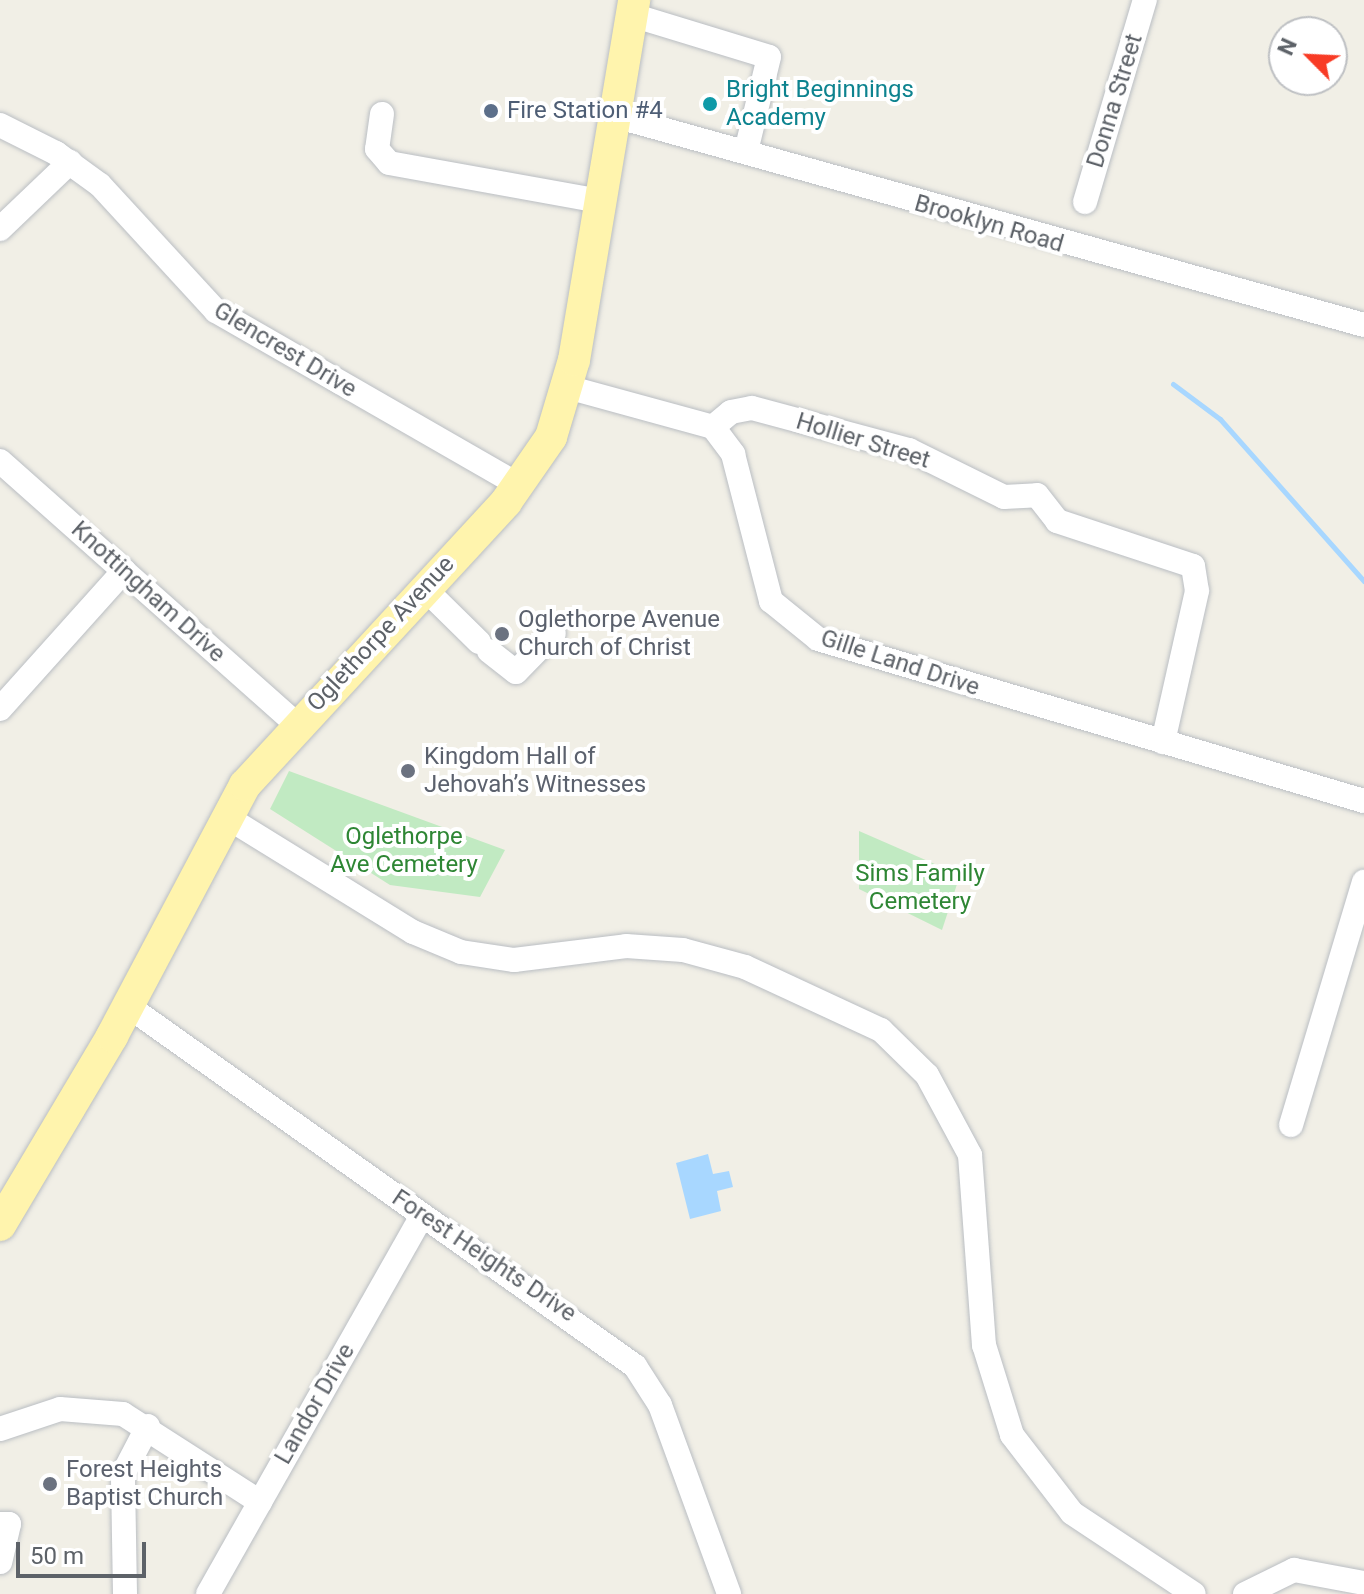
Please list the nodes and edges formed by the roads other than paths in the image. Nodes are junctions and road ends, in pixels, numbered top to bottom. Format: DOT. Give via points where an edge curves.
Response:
graph roads {
  1 [pos="1145,0"];
  2 [pos="633,8"];
  3 [pos="382,114"];
  4 [pos="615,116"];
  5 [pos="0,125"];
  6 [pos="746,151"];
  7 [pos="70,162"];
  8 [pos="601,201"];
  9 [pos="1085,202"];
  10 [pos="0,229"];
  11 [pos="1364,325"];
  12 [pos="567,387"];
  13 [pos="713,427"];
  14 [pos="0,461"];
  15 [pos="520,486"];
  16 [pos="124,571"];
  17 [pos="424,588"];
  18 [pos="554,633"];
  19 [pos="0,709"];
  20 [pos="296,724"];
  21 [pos="1163,742"];
  22 [pos="1364,801"];
  23 [pos="225,816"];
  24 [pos="1364,882"];
  25 [pos="128,1006"];
  26 [pos="1291,1125"];
  27 [pos="10,1188"];
  28 [pos="422,1215"];
  29 [pos="0,1225"];
  30 [pos="148,1426"];
  31 [pos="0,1429"];
  32 [pos="260,1502"];
  33 [pos="0,1524"];
  34 [pos="0,1562"];
  35 [pos="1364,1583"];
  36 [pos="125,1594"];
  37 [pos="208,1594"];
  38 [pos="729,1594"];
  39 [pos="1194,1594"];
  40 [pos="1245,1594"];
  1 -- 9 [label="street, Donna Street"];
  2 -- 4 [label="main road, Oglethorpe Avenue"];
  2 -- 6 [label="street" via="769,57"];
  3 -- 8 [label="street" via="377,149 389,163"];
  4 -- 6 [label="street, Brooklyn Road"];
  4 -- 8 [label="main road, Oglethorpe Avenue"];
  5 -- 7 [label="street, Glencrest Drive"];
  6 -- 11 [label="street, Brooklyn Road"];
  7 -- 10 [label="street"];
  7 -- 15 [label="street, Glencrest Drive" via="216,311"];
  8 -- 12 [label="main road, Oglethorpe Avenue"];
  12 -- 13 [label="street"];
  12 -- 15 [label="main road, Oglethorpe Avenue" via="551,437"];
  13 -- 21 [label="street, Gille Land Drive" via="733,454 763,585 789,622 889,664"];
  13 -- 21 [label="street, Hollier Street" via="731,412 752,408 909,450 1004,497 1037,495 1057,521 1183,559 1198,575"];
  14 -- 16 [label="street, Knottingham Drive"];
  15 -- 17 [label="main road, Oglethorpe Avenue"];
  16 -- 19 [label="street"];
  16 -- 20 [label="street, Knottingham Drive"];
  17 -- 18 [label="street" via="516,672"];
  17 -- 20 [label="main road, Oglethorpe Avenue"];
  20 -- 23 [label="main road, Oglethorpe Avenue"];
  21 -- 22 [label="street, Gille Land Drive"];
  23 -- 25 [label="main road, Oglethorpe Avenue"];
  23 -- 39 [label="street" via="413,932 461,952 514,960 626,946 683,950 745,967 881,1030 927,1075 970,1155 984,1345 1012,1435 1072,1513"];
  24 -- 26 [label="street"];
  25 -- 27 [label="main road, Oglethorpe Avenue"];
  25 -- 28 [label="street, Forest Heights Drive"];
  27 -- 29 [label="main road, Oglethorpe Avenue"];
  28 -- 32 [label="street, Landor Drive"];
  28 -- 38 [label="street, Forest Heights Drive" via="635,1366 660,1405"];
  30 -- 31 [label="street" via="88,1407 22,1417"];
  30 -- 32 [label="street"];
  30 -- 36 [label="street" via="123,1474"];
  32 -- 37 [label="street, Landor Drive"];
  33 -- 34 [label="street" via="9,1524"];
  35 -- 40 [label="street" via="1294,1570"];
}
